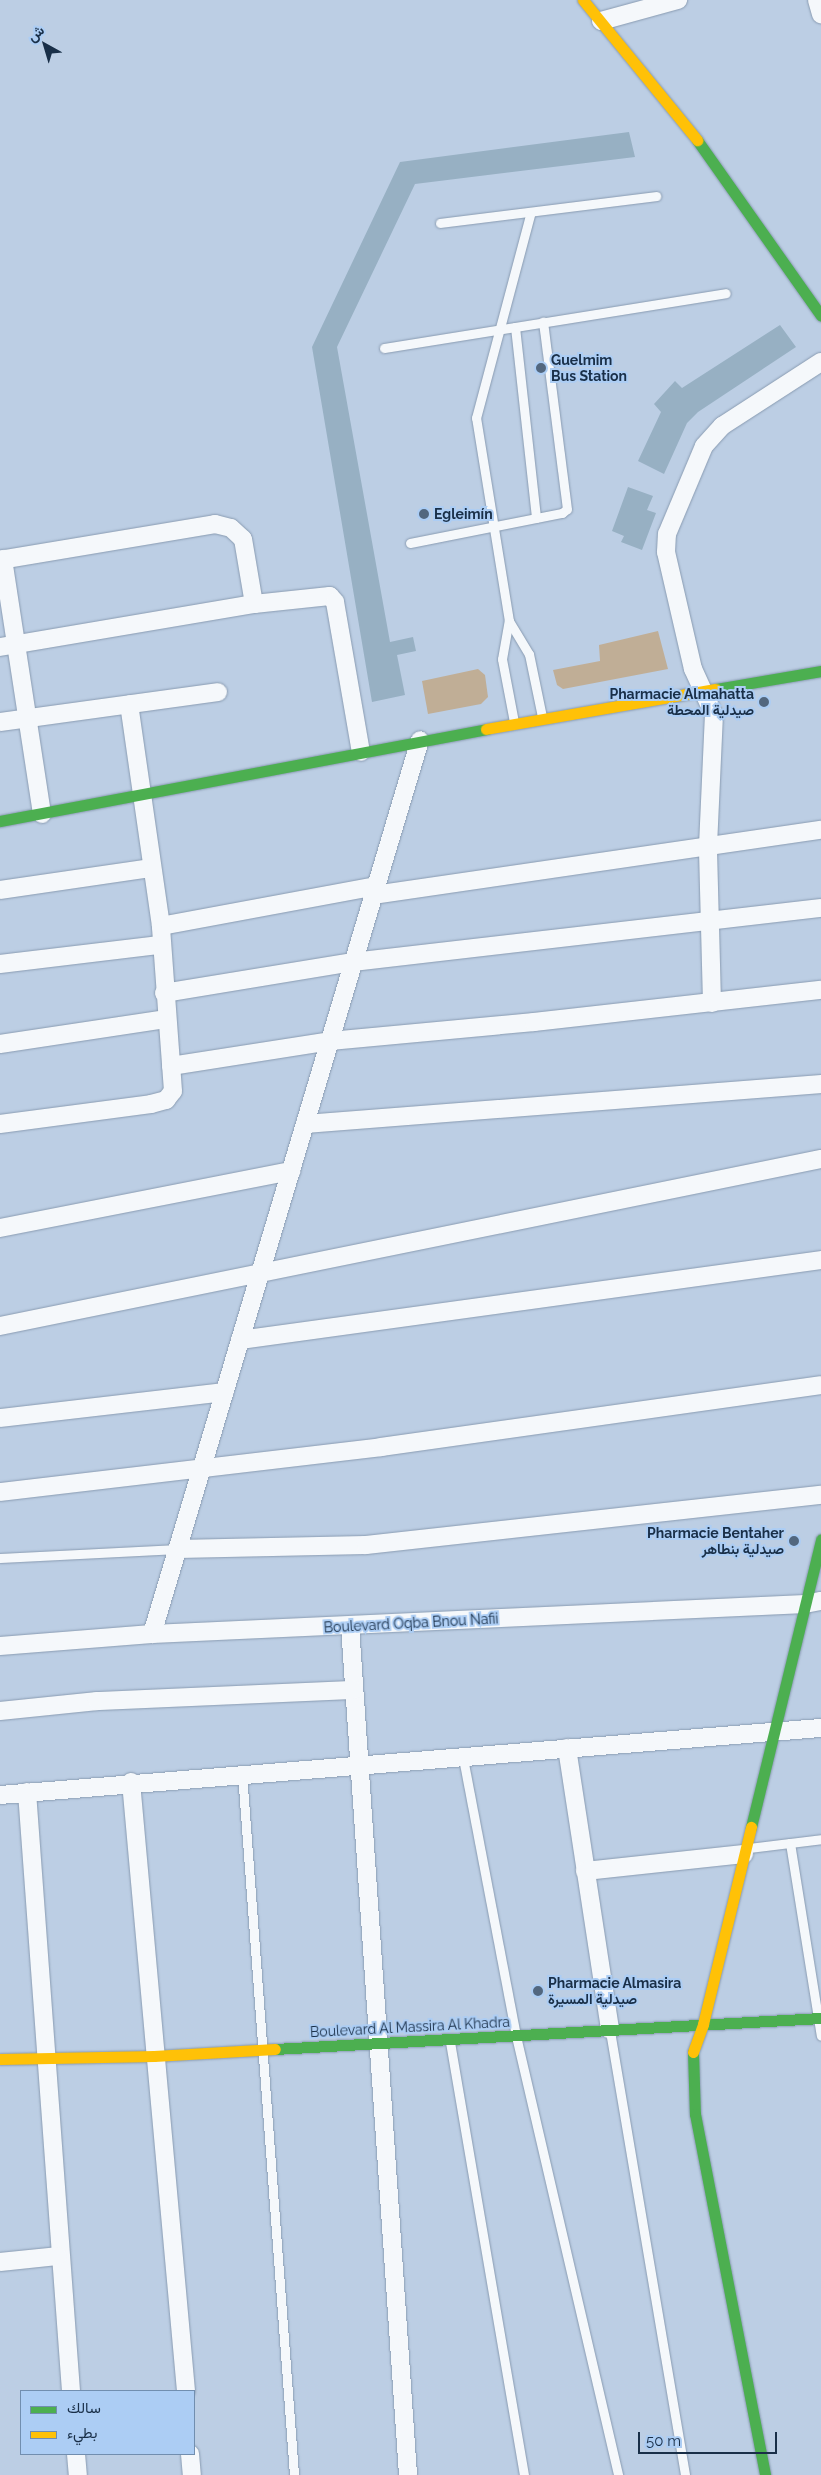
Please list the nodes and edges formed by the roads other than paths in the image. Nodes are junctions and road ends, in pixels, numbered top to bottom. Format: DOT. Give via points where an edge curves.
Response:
graph roads {
  1 [pos="583,0"];
  2 [pos="678,0"];
  3 [pos="816,0"];
  4 [pos="821,14"];
  5 [pos="600,21"];
  6 [pos="656,196"];
  7 [pos="531,212"];
  8 [pos="440,223"];
  9 [pos="726,293"];
  10 [pos="818,307"];
  11 [pos="543,322"];
  12 [pos="515,327"];
  13 [pos="498,330"];
  14 [pos="384,348"];
  15 [pos="821,362"];
  16 [pos="536,518"];
  17 [pos="494,527"];
  18 [pos="410,543"];
  19 [pos="2,559"];
  20 [pos="254,604"];
  21 [pos="509,621"];
  22 [pos="8,645"];
  23 [pos="821,671"];
  24 [pos="218,692"];
  25 [pos="706,692"];
  26 [pos="129,704"];
  27 [pos="28,718"];
  28 [pos="543,719"];
  29 [pos="0,722"];
  30 [pos="514,724"];
  31 [pos="420,740"];
  32 [pos="361,752"];
  33 [pos="140,796"];
  34 [pos="42,814"];
  35 [pos="0,821"];
  36 [pos="821,830"];
  37 [pos="708,846"];
  38 [pos="151,868"];
  39 [pos="0,890"];
  40 [pos="375,891"];
  41 [pos="821,908"];
  42 [pos="710,920"];
  43 [pos="161,926"];
  44 [pos="160,945"];
  45 [pos="353,962"];
  46 [pos="0,964"];
  47 [pos="821,990"];
  48 [pos="164,993"];
  49 [pos="712,1003"];
  50 [pos="165,1019"];
  51 [pos="330,1041"];
  52 [pos="0,1044"];
  53 [pos="171,1066"];
  54 [pos="821,1084"];
  55 [pos="0,1124"];
  56 [pos="305,1124"];
  57 [pos="821,1159"];
  58 [pos="291,1171"];
  59 [pos="0,1228"];
  60 [pos="821,1260"];
  61 [pos="260,1273"];
  62 [pos="0,1326"];
  63 [pos="240,1340"];
  64 [pos="821,1385"];
  65 [pos="224,1392"];
  66 [pos="0,1418"];
  67 [pos="202,1467"];
  68 [pos="0,1492"];
  69 [pos="821,1495"];
  70 [pos="821,1539"];
  71 [pos="178,1548"];
  72 [pos="0,1558"];
  73 [pos="813,1602"];
  74 [pos="350,1626"];
  75 [pos="152,1634"];
  76 [pos="0,1646"];
  77 [pos="354,1690"];
  78 [pos="0,1711"];
  79 [pos="821,1728"];
  80 [pos="774,1734"];
  81 [pos="567,1748"];
  82 [pos="463,1758"];
  83 [pos="360,1767"];
  84 [pos="242,1773"];
  85 [pos="131,1782"];
  86 [pos="27,1792"];
  87 [pos="0,1795"];
  88 [pos="821,1840"];
  89 [pos="790,1843"];
  90 [pos="745,1851"];
  91 [pos="585,1871"];
  92 [pos="819,2018"];
  93 [pos="703,2024"];
  94 [pos="610,2030"];
  95 [pos="516,2036"];
  96 [pos="821,2036"];
  97 [pos="450,2040"];
  98 [pos="380,2044"];
  99 [pos="265,2050"];
  100 [pos="154,2056"];
  101 [pos="48,2058"];
  102 [pos="0,2060"];
  103 [pos="58,2256"];
  104 [pos="0,2262"];
  105 [pos="71,2390"];
  106 [pos="186,2390"];
  107 [pos="76,2455"];
  108 [pos="190,2455"];
  109 [pos="78,2475"];
  110 [pos="192,2475"];
  111 [pos="294,2475"];
  112 [pos="408,2475"];
  113 [pos="524,2475"];
  114 [pos="618,2475"];
  115 [pos="685,2475"];
  116 [pos="765,2475"];
  1 -- 5 [label="street"];
  2 -- 5 [label="street"];
  3 -- 4 [label="street"];
  5 -- 10 [label="street" via="707,153"];
  6 -- 7 [label="lane"];
  7 -- 8 [label="lane"];
  7 -- 13 [label="lane"];
  9 -- 11 [label="lane"];
  11 -- 12 [label="lane"];
  11 -- 16 [label="lane" via="567,507 562,513"];
  12 -- 13 [label="lane"];
  12 -- 16 [label="lane"];
  13 -- 14 [label="lane"];
  13 -- 17 [label="lane" via="476,418"];
  15 -- 25 [label="street" via="722,426 704,446 667,534 666,552 693,669"];
  16 -- 17 [label="lane"];
  17 -- 18 [label="lane"];
  17 -- 21 [label="lane"];
  19 -- 20 [label="street" via="215,524 231,528 243,539"];
  19 -- 22 [label="street"];
  20 -- 22 [label="street"];
  20 -- 32 [label="street" via="323,595 335,602"];
  21 -- 28 [label="lane" via="529,654"];
  21 -- 30 [label="lane" via="502,659"];
  22 -- 27 [label="street"];
  23 -- 25 [label="street"];
  24 -- 26 [label="street"];
  25 -- 28 [label="street"];
  25 -- 37 [label="street" via="714,715"];
  26 -- 27 [label="street"];
  26 -- 33 [label="street"];
  27 -- 29 [label="street"];
  27 -- 34 [label="street"];
  28 -- 30 [label="street"];
  30 -- 31 [label="street"];
  31 -- 32 [label="street"];
  31 -- 40 [label="street"];
  32 -- 33 [label="street"];
  33 -- 34 [label="street"];
  33 -- 38 [label="street"];
  34 -- 35 [label="street"];
  36 -- 37 [label="street"];
  37 -- 40 [label="street"];
  37 -- 42 [label="street"];
  38 -- 39 [label="street"];
  38 -- 43 [label="street"];
  40 -- 43 [label="street"];
  40 -- 45 [label="street"];
  41 -- 42 [label="street"];
  42 -- 45 [label="street"];
  42 -- 49 [label="street"];
  43 -- 44 [label="street"];
  44 -- 46 [label="street"];
  44 -- 48 [label="street"];
  45 -- 48 [label="street"];
  45 -- 51 [label="street"];
  47 -- 49 [label="street"];
  48 -- 50 [label="street"];
  49 -- 51 [label="street"];
  50 -- 52 [label="street"];
  50 -- 53 [label="street"];
  51 -- 53 [label="street"];
  51 -- 56 [label="street"];
  53 -- 55 [label="street" via="173,1091 166,1100"];
  54 -- 56 [label="street"];
  56 -- 58 [label="street"];
  57 -- 61 [label="street"];
  58 -- 59 [label="street"];
  58 -- 61 [label="street"];
  60 -- 63 [label="street"];
  61 -- 62 [label="street"];
  61 -- 63 [label="street"];
  63 -- 65 [label="street"];
  64 -- 67 [label="street" via="430,1440"];
  65 -- 66 [label="street"];
  65 -- 67 [label="street"];
  67 -- 68 [label="street"];
  67 -- 71 [label="street"];
  69 -- 71 [label="street" via="366,1545"];
  70 -- 73 [label="street"];
  71 -- 72 [label="lane"];
  71 -- 75 [label="street"];
  73 -- 74 [label="street, Boulevard Oqba Bnou Nafii"];
  73 -- 80 [label="street"];
  74 -- 75 [label="street, Boulevard Oqba Bnou Nafii"];
  74 -- 77 [label="street"];
  75 -- 76 [label="street, Boulevard Oqba Bnou Nafii"];
  77 -- 78 [label="street" via="97,1701"];
  77 -- 83 [label="street"];
  79 -- 80 [label="street"];
  80 -- 81 [label="street"];
  80 -- 90 [label="street"];
  81 -- 82 [label="street"];
  81 -- 91 [label="street"];
  82 -- 83 [label="street"];
  82 -- 95 [label="lane"];
  83 -- 84 [label="street"];
  83 -- 98 [label="street"];
  84 -- 85 [label="street"];
  84 -- 99 [label="lane"];
  85 -- 86 [label="street"];
  85 -- 100 [label="street"];
  86 -- 87 [label="street"];
  86 -- 101 [label="street"];
  88 -- 89 [label="lane"];
  89 -- 90 [label="lane"];
  89 -- 92 [label="lane"];
  90 -- 91 [label="street"];
  90 -- 93 [label="street"];
  91 -- 94 [label="street"];
  92 -- 93 [label="street, Boulevard Al Massira Al Khadra"];
  92 -- 96 [label="lane"];
  93 -- 94 [label="street, Boulevard Al Massira Al Khadra"];
  93 -- 116 [label="street" via="693,2051 695,2114"];
  94 -- 95 [label="street, Boulevard Al Massira Al Khadra"];
  94 -- 115 [label="lane"];
  95 -- 97 [label="street, Boulevard Al Massira Al Khadra"];
  95 -- 114 [label="lane"];
  97 -- 98 [label="street, Boulevard Al Massira Al Khadra"];
  97 -- 113 [label="lane"];
  98 -- 99 [label="street, Boulevard Al Massira Al Khadra"];
  98 -- 112 [label="street"];
  99 -- 100 [label="street, Boulevard Al Massira Al Khadra"];
  99 -- 111 [label="lane"];
  100 -- 101 [label="street, Boulevard Al Massira Al Khadra"];
  100 -- 106 [label="street"];
  101 -- 102 [label="street, Boulevard Al Massira Al Khadra"];
  101 -- 103 [label="street"];
  103 -- 104 [label="street"];
  103 -- 105 [label="street"];
  107 -- 109 [label="street"];
  108 -- 110 [label="street"];
}
